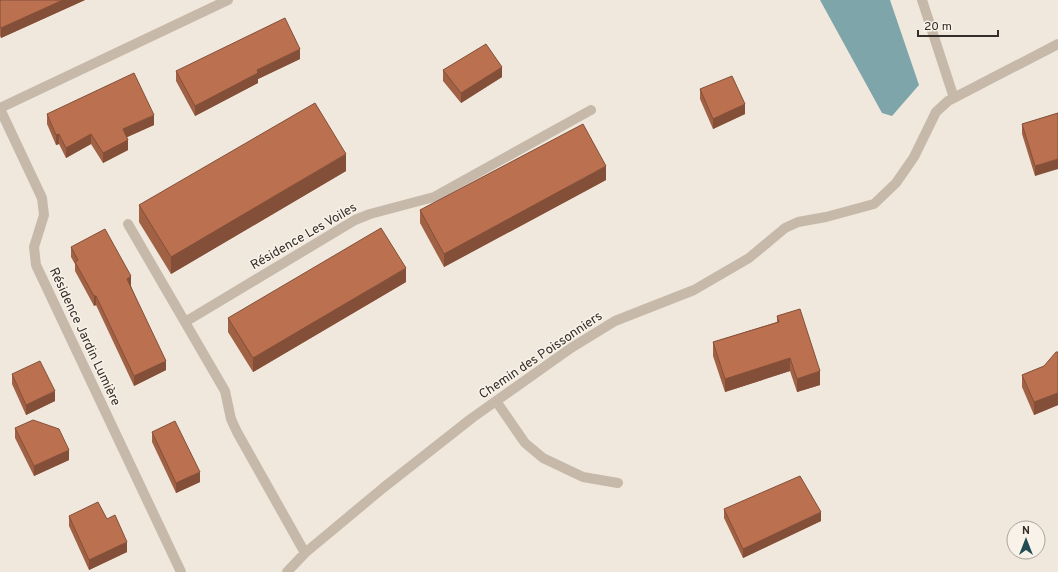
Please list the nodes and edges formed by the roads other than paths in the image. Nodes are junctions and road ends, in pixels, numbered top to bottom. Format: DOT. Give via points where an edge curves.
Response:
graph roads {
  1 [pos="228,0"];
  2 [pos="922,0"];
  3 [pos="1058,44"];
  4 [pos="954,98"];
  5 [pos="0,108"];
  6 [pos="591,110"];
  7 [pos="128,224"];
  8 [pos="185,322"];
  9 [pos="496,402"];
  10 [pos="618,484"];
  11 [pos="305,553"];
  12 [pos="181,572"];
  13 [pos="287,572"];
  1 -- 5 [label="street, Résidence Jardin Lumière"];
  2 -- 4 [label="street"];
  3 -- 4 [label="street, Chemin des Poissonniers"];
  4 -- 9 [label="street, Chemin des Poissonniers" via="936,112 914,157 896,183 874,204 798,222 786,228 749,258 694,290 615,321 577,344"];
  5 -- 12 [label="street, Résidence Jardin Lumière" via="42,198 44,215 34,247 36,265"];
  6 -- 8 [label="street, Résidence Les Voiles" via="434,197 355,220"];
  7 -- 8 [label="street"];
  8 -- 11 [label="street" via="225,391 231,419 237,432"];
  9 -- 10 [label="street" via="525,443 543,458 583,477"];
  9 -- 11 [label="street, Chemin des Poissonniers" via="383,488"];
  11 -- 13 [label="street, Chemin des Poissonniers"];
}
